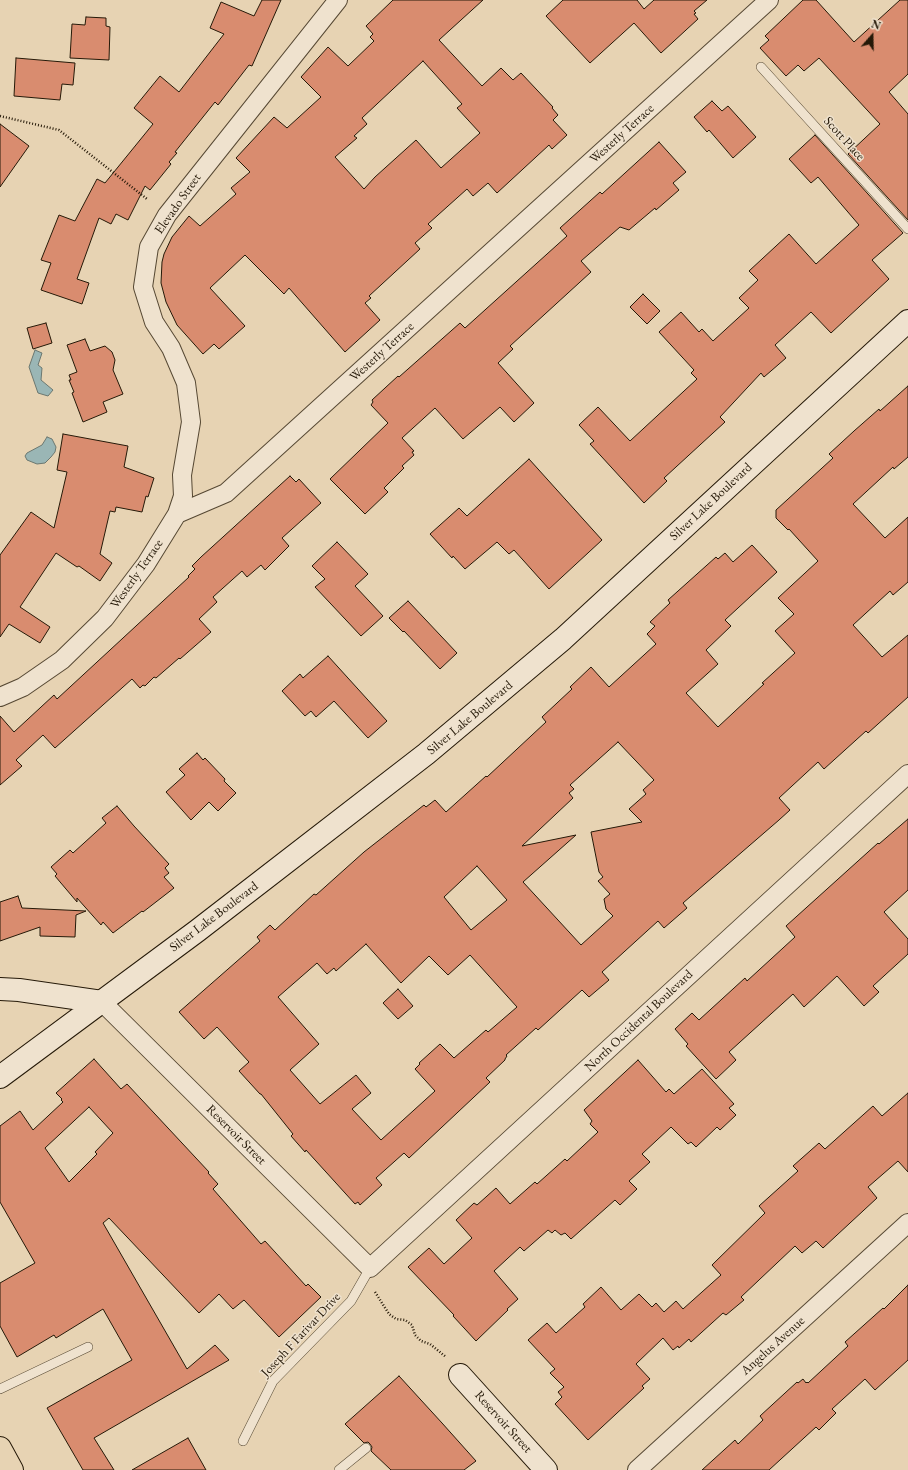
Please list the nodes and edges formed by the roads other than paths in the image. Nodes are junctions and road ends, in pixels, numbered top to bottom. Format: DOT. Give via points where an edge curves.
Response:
graph roads {
  1 [pos="338,0"];
  2 [pos="769,0"];
  3 [pos="761,67"];
  4 [pos="908,229"];
  5 [pos="908,321"];
  6 [pos="177,514"];
  7 [pos="0,697"];
  8 [pos="908,774"];
  9 [pos="0,989"];
  10 [pos="102,1002"];
  11 [pos="0,1077"];
  12 [pos="908,1223"];
  13 [pos="370,1268"];
  14 [pos="88,1347"];
  15 [pos="460,1375"];
  16 [pos="0,1389"];
  17 [pos="243,1442"];
  18 [pos="0,1448"];
  19 [pos="366,1448"];
  20 [pos="12,1470"];
  21 [pos="339,1470"];
  22 [pos="546,1470"];
  23 [pos="637,1470"];
  1 -- 6 [label="street, Elevado Street" via="167,215 149,247 143,287 154,322 171,348 186,383 190,414 182,475 183,496"];
  2 -- 6 [label="street, Westerly Terrace" via="226,493"];
  3 -- 4 [label="lane, Scott Place"];
  5 -- 10 [label="main road, Silver Lake Boulevard" via="557,644 426,754"];
  6 -- 7 [label="street, Westerly Terrace" via="146,564 105,618 62,660 23,686"];
  8 -- 13 [label="street, North Occidental Boulevard"];
  9 -- 10 [label="main road"];
  10 -- 11 [label="main road, Silver Lake Boulevard"];
  10 -- 13 [label="street, Reservoir Street"];
  12 -- 23 [label="street, Angelus Avenue"];
  13 -- 17 [label="lane, Joseph F Farivar Drive" via="351,1301 273,1381"];
  14 -- 16 [label="lane"];
  15 -- 22 [label="main road, Reservoir Street"];
  18 -- 20 [label="main road"];
  19 -- 21 [label="lane"];
}
